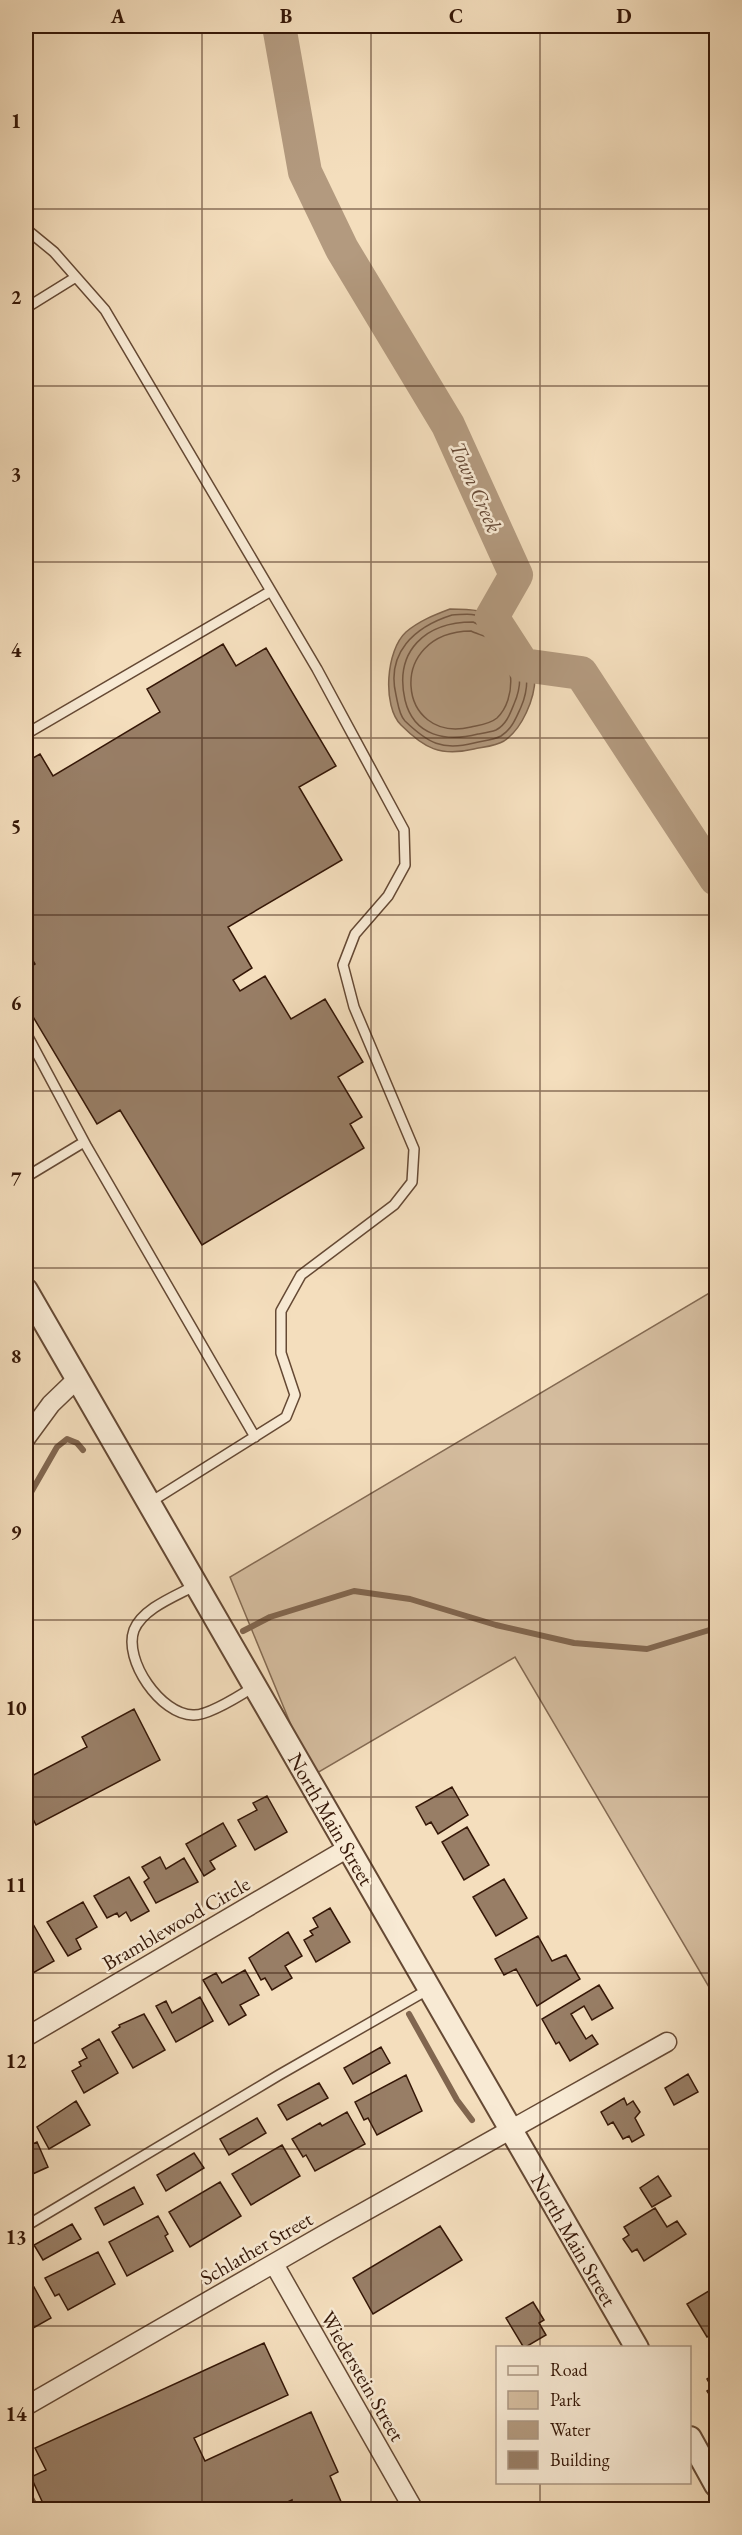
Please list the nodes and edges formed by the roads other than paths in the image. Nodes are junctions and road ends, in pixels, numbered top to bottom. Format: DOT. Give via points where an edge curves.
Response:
graph roads {
  1 [pos="26,229"];
  2 [pos="76,277"];
  3 [pos="26,308"];
  4 [pos="271,591"];
  5 [pos="26,734"];
  6 [pos="26,1033"];
  7 [pos="84,1142"];
  8 [pos="26,1177"];
  9 [pos="26,1290"];
  10 [pos="77,1379"];
  11 [pos="255,1437"];
  12 [pos="26,1438"];
  13 [pos="148,1503"];
  14 [pos="196,1585"];
  15 [pos="255,1686"];
  16 [pos="348,1848"];
  17 [pos="429,1989"];
  18 [pos="26,2037"];
  19 [pos="667,2042"];
  20 [pos="510,2130"];
  21 [pos="26,2226"];
  22 [pos="274,2264"];
  23 [pos="636,2346"];
  24 [pos="26,2406"];
  25 [pos="691,2440"];
  26 [pos="717,2485"];
  27 [pos="26,2495"];
  28 [pos="34,2510"];
  29 [pos="414,2510"];
  1 -- 2 [label="lane"];
  2 -- 3 [label="lane"];
  2 -- 4 [label="lane" via="105,310"];
  4 -- 5 [label="lane"];
  4 -- 11 [label="lane" via="404,830 405,865 388,896 355,934 343,964 354,1007 414,1149 412,1182 394,1205 301,1275 281,1311 281,1353 295,1395 286,1417"];
  6 -- 7 [label="lane"];
  7 -- 8 [label="lane"];
  7 -- 11 [label="lane"];
  9 -- 10 [label="street, North Main Street"];
  10 -- 12 [label="street" via="45,1410"];
  10 -- 13 [label="street, North Main Street"];
  11 -- 13 [label="lane"];
  13 -- 14 [label="street, North Main Street"];
  14 -- 15 [label="street, North Main Street"];
  14 -- 15 [label="lane" via="146,1615 135,1629 131,1648 139,1669 153,1692 173,1709 194,1716 224,1705"];
  15 -- 16 [label="street, North Main Street"];
  16 -- 17 [label="street, North Main Street"];
  16 -- 18 [label="street, Bramblewood Circle"];
  17 -- 20 [label="street, North Main Street"];
  17 -- 21 [label="lane"];
  19 -- 20 [label="street, Schlather Street"];
  20 -- 22 [label="street, Schlather Street"];
  20 -- 23 [label="street, North Main Street"];
  22 -- 24 [label="street, Schlather Street"];
  22 -- 29 [label="street, Wiederstein Street"];
  25 -- 26 [label="street"];
  27 -- 28 [label="lane"];
}
